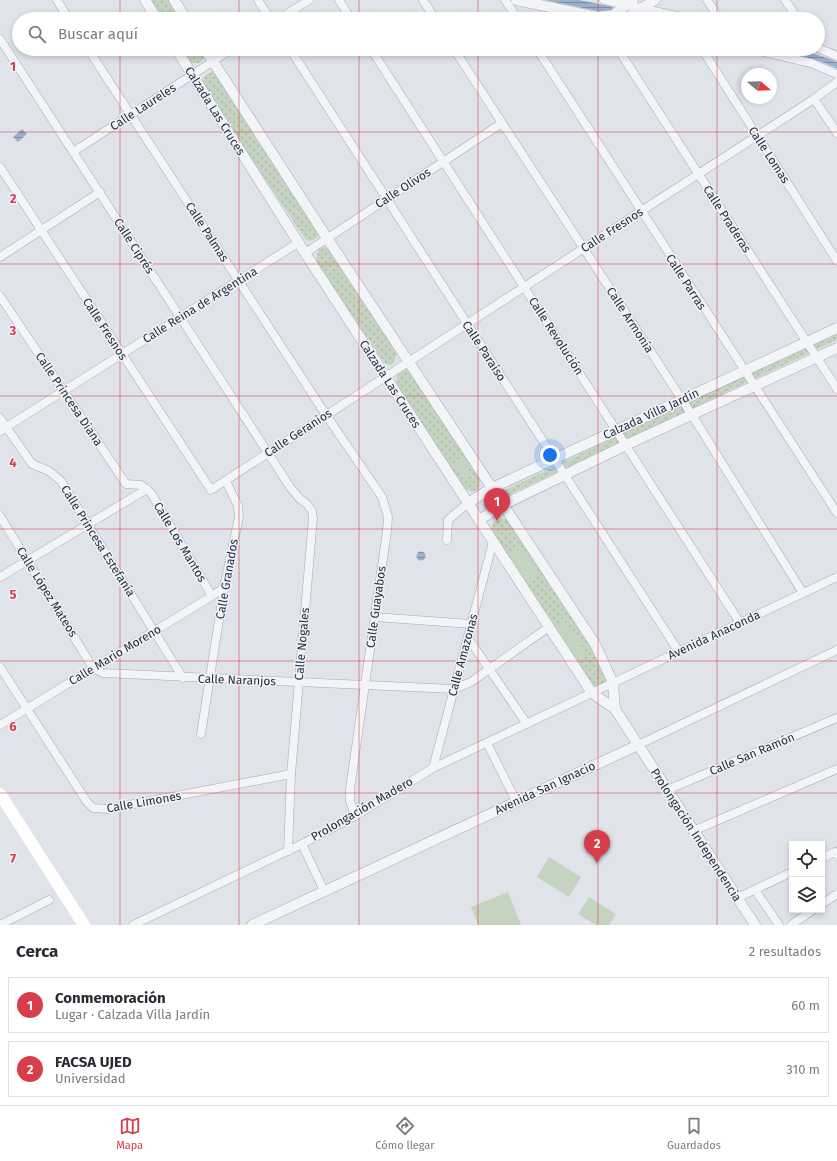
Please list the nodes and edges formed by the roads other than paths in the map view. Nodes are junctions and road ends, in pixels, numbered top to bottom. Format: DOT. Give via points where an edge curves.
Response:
graph roads {
  1 [pos="57,0"];
  2 [pos="145,0"];
  3 [pos="174,0"];
  4 [pos="258,0"];
  5 [pos="309,0"];
  6 [pos="339,0"];
  7 [pos="423,0"];
  8 [pos="506,0"];
  9 [pos="516,0"];
  10 [pos="604,0"];
  11 [pos="655,0"];
  12 [pos="707,0"];
  13 [pos="785,0"];
  14 [pos="627,4"];
  15 [pos="641,9"];
  16 [pos="65,12"];
  17 [pos="153,12"];
  18 [pos="182,12"];
  19 [pos="266,12"];
  20 [pos="290,12"];
  21 [pos="347,12"];
  22 [pos="431,12"];
  23 [pos="514,12"];
  24 [pos="580,12"];
  25 [pos="615,12"];
  26 [pos="636,12"];
  27 [pos="656,12"];
  28 [pos="715,12"];
  29 [pos="793,12"];
  30 [pos="0,39"];
  31 [pos="825,51"];
  32 [pos="92,56"];
  33 [pos="180,56"];
  34 [pos="210,56"];
  35 [pos="221,56"];
  36 [pos="294,56"];
  37 [pos="375,56"];
  38 [pos="459,56"];
  39 [pos="541,56"];
  40 [pos="622,56"];
  41 [pos="706,56"];
  42 [pos="780,56"];
  43 [pos="837,56"];
  44 [pos="213,61"];
  45 [pos="837,74"];
  46 [pos="192,75"];
  47 [pos="837,82"];
  48 [pos="814,99"];
  49 [pos="130,115"];
  50 [pos="502,123"];
  51 [pos="837,133"];
  52 [pos="757,136"];
  53 [pos="73,152"];
  54 [pos="443,162"];
  55 [pos="0,166"];
  56 [pos="698,174"];
  57 [pos="100,192"];
  58 [pos="386,199"];
  59 [pos="641,211"];
  60 [pos="41,230"];
  61 [pos="327,238"];
  62 [pos="298,243"];
  63 [pos="583,248"];
  64 [pos="305,253"];
  65 [pos="0,257"];
  66 [pos="837,261"];
  67 [pos="238,281"];
  68 [pos="524,287"];
  69 [pos="0,296"];
  70 [pos="180,318"];
  71 [pos="467,324"];
  72 [pos="837,328"];
  73 [pos="807,342"];
  74 [pos="837,348"];
  75 [pos="123,354"];
  76 [pos="817,357"];
  77 [pos="408,362"];
  78 [pos="744,371"];
  79 [pos="385,377"];
  80 [pos="754,386"];
  81 [pos="837,389"];
  82 [pos="64,392"];
  83 [pos="682,400"];
  84 [pos="326,415"];
  85 [pos="692,415"];
  86 [pos="0,418"];
  87 [pos="4,430"];
  88 [pos="616,430"];
  89 [pos="626,445"];
  90 [pos="268,453"];
  91 [pos="554,459"];
  92 [pos="565,476"];
  93 [pos="226,481"];
  94 [pos="492,488"];
  95 [pos="147,489"];
  96 [pos="211,490"];
  97 [pos="468,503"];
  98 [pos="503,505"];
  99 [pos="837,513"];
  100 [pos="0,516"];
  101 [pos="479,520"];
  102 [pos="88,524"];
  103 [pos="447,540"];
  104 [pos="493,542"];
  105 [pos="27,560"];
  106 [pos="0,577"];
  107 [pos="837,577"];
  108 [pos="225,582"];
  109 [pos="803,593"];
  110 [pos="212,596"];
  111 [pos="375,617"];
  112 [pos="740,623"];
  113 [pos="471,624"];
  114 [pos="549,627"];
  115 [pos="154,631"];
  116 [pos="468,638"];
  117 [pos="837,650"];
  118 [pos="679,652"];
  119 [pos="0,667"];
  120 [pos="93,668"];
  121 [pos="489,669"];
  122 [pos="183,678"];
  123 [pos="210,679"];
  124 [pos="299,683"];
  125 [pos="613,683"];
  126 [pos="365,685"];
  127 [pos="454,689"];
  128 [pos="592,693"];
  129 [pos="27,709"];
  130 [pos="615,710"];
  131 [pos="837,718"];
  132 [pos="527,724"];
  133 [pos="0,725"];
  134 [pos="201,734"];
  135 [pos="487,743"];
  136 [pos="638,745"];
  137 [pos="433,768"];
  138 [pos="837,770"];
  139 [pos="291,774"];
  140 [pos="667,790"];
  141 [pos="0,794"];
  142 [pos="516,801"];
  143 [pos="355,816"];
  144 [pos="693,831"];
  145 [pos="302,844"];
  146 [pos="288,851"];
  147 [pos="836,854"];
  148 [pos="825,857"];
  149 [pos="789,873"];
  150 [pos="755,890"];
  151 [pos="324,891"];
  152 [pos="837,894"];
  153 [pos="737,898"];
  154 [pos="49,900"];
  155 [pos="825,902"];
  156 [pos="809,913"];
  157 [pos="0,925"];
  158 [pos="84,925"];
  159 [pos="133,925"];
  160 [pos="252,925"];
  161 [pos="756,925"];
  162 [pos="778,925"];
  163 [pos="791,925"];
  1 -- 16 [label="street"];
  2 -- 17 [label="street"];
  3 -- 18 [label="street"];
  4 -- 19 [label="street"];
  5 -- 20 [label="street"];
  6 -- 21 [label="street"];
  7 -- 22 [label="street"];
  8 -- 23 [label="street"];
  9 -- 24 [label="street"];
  10 -- 14 [label="street"];
  11 -- 15 [label="street"];
  12 -- 28 [label="street"];
  13 -- 29 [label="street"];
  14 -- 15 [label="street"];
  14 -- 25 [label="street"];
  15 -- 26 [label="street"];
  15 -- 27 [label="street"];
  30 -- 53 [label="street, Calle Ciprés"];
  31 -- 43 [label="street"];
  32 -- 49 [label="street, Calle Palmas"];
  33 -- 46 [label="street, Calzada Las Cruces"];
  34 -- 44 [label="street, Calzada Las Cruces"];
  35 -- 44 [label="street, Calle Laureles"];
  36 -- 58 [label="street, Calle Paraíso"];
  37 -- 54 [label="street, Calle Revolución"];
  38 -- 50 [label="street, Calle Armonía"];
  39 -- 59 [label="street, Calle Parras"];
  40 -- 56 [label="street, Calle Praderas"];
  41 -- 52 [label="street, Calle Lomas"];
  42 -- 45 [label="street" via="811,63"];
  44 -- 46 [label="street, Calle Laureles"];
  44 -- 61 [label="street, Calzada Las Cruces"];
  46 -- 49 [label="street, Calle Laureles"];
  46 -- 62 [label="street, Calzada Las Cruces"];
  47 -- 48 [label="street, Calle Fresnos"];
  48 -- 51 [label="street"];
  48 -- 52 [label="street, Calle Fresnos"];
  49 -- 53 [label="street, Calle Laureles"];
  49 -- 67 [label="street, Calle Palmas"];
  50 -- 54 [label="street, Calle Olivos"];
  50 -- 63 [label="street, Calle Armonía"];
  52 -- 56 [label="street, Calle Fresnos"];
  52 -- 66 [label="street, Calle Lomas"];
  53 -- 57 [label="street, Calle Ciprés"];
  54 -- 58 [label="street, Calle Olivos"];
  54 -- 68 [label="street, Calle Revolución"];
  55 -- 60 [label="street, Calle Fresnos"];
  56 -- 59 [label="street, Calle Fresnos"];
  56 -- 73 [label="street, Calle Praderas"];
  57 -- 60 [label="street"];
  57 -- 70 [label="street, Calle Ciprés"];
  58 -- 61 [label="street, Calle Olivos"];
  58 -- 71 [label="street, Calle Paraíso"];
  59 -- 63 [label="street, Calle Fresnos"];
  59 -- 78 [label="street, Calle Parras"];
  60 -- 65 [label="street"];
  60 -- 75 [label="street, Calle Fresnos"];
  61 -- 64 [label="street, Calle Olivos"];
  61 -- 77 [label="street, Calzada Las Cruces"];
  62 -- 64 [label="street, Calzada Las Cruces"];
  62 -- 67 [label="street, Calle Reina de Argentina"];
  63 -- 68 [label="street, Calle Fresnos"];
  63 -- 83 [label="street, Calle Armonía"];
  64 -- 79 [label="street, Calzada Las Cruces"];
  67 -- 70 [label="street, Calle Reina de Argentina"];
  67 -- 84 [label="street, Calle Palmas"];
  68 -- 71 [label="street, Calle Fresnos"];
  68 -- 88 [label="street, Calle Revolución"];
  69 -- 82 [label="street, Calle Princesa Diana"];
  70 -- 75 [label="street, Calle Reina de Argentina"];
  70 -- 90 [label="street, Calle Ciprés"];
  71 -- 77 [label="street, Calle Fresnos"];
  71 -- 91 [label="street, Calle Paraíso"];
  72 -- 73 [label="street, Calzada Villa Jardín"];
  73 -- 76 [label="street, Calle Praderas"];
  73 -- 78 [label="street, Calzada Villa Jardín"];
  74 -- 76 [label="street, Calzada Villa Jardín"];
  75 -- 82 [label="street, Calle Reina de Argentina"];
  75 -- 96 [label="street, Calle Fresnos"];
  76 -- 80 [label="street, Calzada Villa Jardín"];
  76 -- 81 [label="street, Calle Praderas"];
  77 -- 79 [label="street, Calle Fresnos"];
  77 -- 94 [label="street, Calzada Las Cruces"];
  78 -- 80 [label="street, Calle Parras"];
  78 -- 83 [label="street, Calzada Villa Jardín"];
  79 -- 84 [label="street, Calle Geranios"];
  79 -- 97 [label="street, Calzada Las Cruces"];
  80 -- 85 [label="street, Calzada Villa Jardín"];
  80 -- 99 [label="street, Calle Parras"];
  82 -- 87 [label="street, Calle Reina de Argentina"];
  82 -- 95 [label="street, Calle Princesa Diana" via="126,484"];
  83 -- 85 [label="street, Calle Armonía"];
  83 -- 88 [label="street, Calzada Villa Jardín"];
  84 -- 90 [label="street, Calle Geranios"];
  84 -- 111 [label="street, Calle Guayabos" via="382,496 386,508 388,531"];
  85 -- 89 [label="street, Calzada Villa Jardín"];
  85 -- 109 [label="street, Calle Armonía"];
  86 -- 87 [label="street, Calle Princesa Estefanía"];
  87 -- 102 [label="street, Calle Princesa Estefanía" via="32,464 49,471 61,482"];
  88 -- 89 [label="street, Calle Revolución"];
  88 -- 91 [label="street, Calzada Villa Jardín"];
  89 -- 92 [label="street, Calzada Villa Jardín"];
  89 -- 112 [label="street, Calle Revolución"];
  90 -- 93 [label="street, Calle Geranios"];
  90 -- 124 [label="street, Calle Nogales" via="295,494 312,511 313,518"];
  91 -- 92 [label="street, Calle Paraíso"];
  91 -- 94 [label="street, Calzada Villa Jardín"];
  92 -- 98 [label="street, Calzada Villa Jardín"];
  92 -- 118 [label="street, Calle Paraíso"];
  93 -- 96 [label="street, Calle Geranios"];
  93 -- 108 [label="street, Calle Granados" via="238,506 239,517"];
  94 -- 97 [label="street, Calzada Villa Jardín"];
  94 -- 98 [label="street, Calzada Las Cruces"];
  95 -- 102 [label="street"];
  95 -- 110 [label="street, Calle Los Mantos"];
  97 -- 101 [label="street, Calzada Las Cruces"];
  97 -- 103 [label="street" via="448,520"];
  98 -- 101 [label="street, Calzada Villa Jardín"];
  98 -- 125 [label="street, Calzada Las Cruces" via="595,644"];
  100 -- 105 [label="street, Calle López Mateos"];
  101 -- 104 [label="street, Calzada Las Cruces"];
  102 -- 105 [label="street"];
  102 -- 115 [label="street, Calle Princesa Estefanía"];
  104 -- 113 [label="street, Calle Amazonas"];
  104 -- 114 [label="street, Calzada Las Cruces"];
  105 -- 106 [label="street"];
  105 -- 120 [label="street, Calle López Mateos"];
  107 -- 109 [label="street, Avenida Anaconda"];
  108 -- 110 [label="street, Calle Mario Moreno" via="222,589"];
  108 -- 123 [label="street, Calle Granados"];
  109 -- 112 [label="street, Avenida Anaconda"];
  110 -- 115 [label="street, Calle Mario Moreno"];
  111 -- 113 [label="street"];
  111 -- 126 [label="street, Calle Guayabos"];
  112 -- 118 [label="street, Avenida Anaconda"];
  113 -- 116 [label="street, Calle Amazonas"];
  114 -- 121 [label="street"];
  114 -- 128 [label="street, Calzada Las Cruces"];
  115 -- 120 [label="street, Calle Mario Moreno"];
  115 -- 122 [label="street, Calle Princesa Estefanía"];
  116 -- 121 [label="street"];
  116 -- 127 [label="street, Calle Amazonas"];
  117 -- 136 [label="street, Avenida San Ignacio"];
  118 -- 125 [label="street, Avenida Anaconda"];
  119 -- 129 [label="street, Calle Limones"];
  120 -- 122 [label="street, Calle Naranjos" via="103,673"];
  120 -- 129 [label="street, Calle Mario Moreno"];
  121 -- 127 [label="street" via="463,687"];
  121 -- 132 [label="street"];
  122 -- 123 [label="street, Calle Naranjos"];
  123 -- 124 [label="street, Calle Naranjos"];
  123 -- 134 [label="street, Calle Granados"];
  124 -- 126 [label="street, Calle Naranjos"];
  124 -- 139 [label="street, Calle Nogales"];
  125 -- 128 [label="street, Avenida Anaconda"];
  125 -- 130 [label="street, Calzada Las Cruces"];
  126 -- 127 [label="street, Calle Naranjos"];
  126 -- 143 [label="street, Calle Guayabos" via="350,789 350,801"];
  127 -- 137 [label="street, Calle Amazonas"];
  128 -- 130 [label="street, Calzada Las Cruces"];
  128 -- 132 [label="street, Prolongación Madero"];
  129 -- 133 [label="street, Calle Mario Moreno"];
  129 -- 139 [label="street, Calle Limones" via="93,808 108,809"];
  130 -- 136 [label="street, Calzada Las Cruces"];
  131 -- 140 [label="street, Calle San Ramón"];
  132 -- 135 [label="street, Prolongación Madero"];
  135 -- 137 [label="street, Prolongación Madero"];
  135 -- 142 [label="street"];
  136 -- 140 [label="street, Prolongación Independencia"];
  136 -- 142 [label="street, Avenida San Ignacio"];
  137 -- 143 [label="street, Prolongación Madero"];
  138 -- 144 [label="street"];
  139 -- 146 [label="street, Calle Nogales"];
  140 -- 144 [label="street, Prolongación Independencia"];
  141 -- 158 [label="main road"];
  142 -- 151 [label="street, Avenida San Ignacio"];
  143 -- 145 [label="street, Prolongación Madero"];
  144 -- 153 [label="street, Prolongación Independencia"];
  145 -- 146 [label="street, Prolongación Madero"];
  145 -- 151 [label="street"];
  146 -- 159 [label="street, Prolongación Madero"];
  147 -- 148 [label="street"];
  149 -- 150 [label="street"];
  150 -- 153 [label="street"];
  150 -- 162 [label="street"];
  151 -- 160 [label="street, Avenida San Ignacio"];
  152 -- 155 [label="street"];
  153 -- 161 [label="street, Prolongación Independencia"];
  154 -- 157 [label="street"];
  156 -- 163 [label="street"];
}
